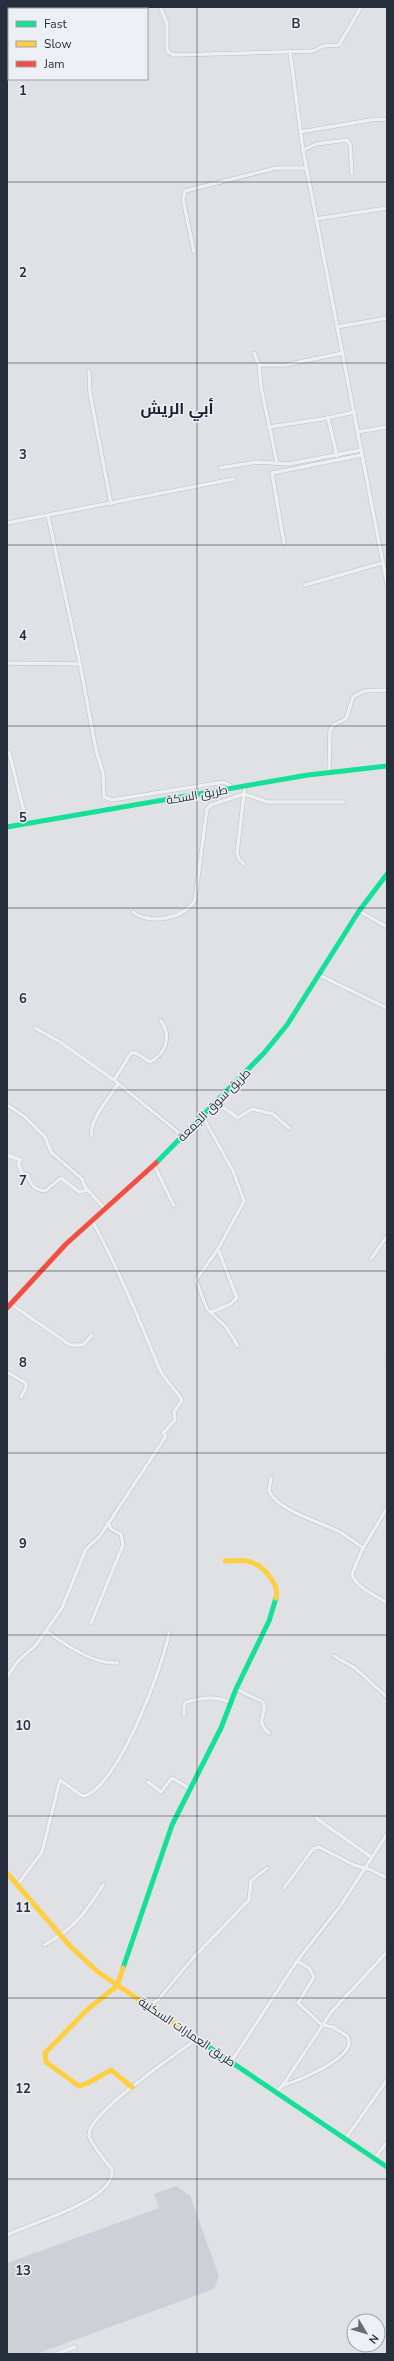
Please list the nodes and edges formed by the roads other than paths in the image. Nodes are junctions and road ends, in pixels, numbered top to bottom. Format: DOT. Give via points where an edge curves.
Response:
graph roads {
  1 [pos="160,7"];
  2 [pos="361,7"];
  3 [pos="290,52"];
  4 [pos="387,120"];
  5 [pos="300,132"];
  6 [pos="303,150"];
  7 [pos="307,168"];
  8 [pos="352,174"];
  9 [pos="387,208"];
  10 [pos="316,219"];
  11 [pos="194,252"];
  12 [pos="387,318"];
  13 [pos="337,327"];
  14 [pos="254,353"];
  15 [pos="343,353"];
  16 [pos="259,365"];
  17 [pos="89,372"];
  18 [pos="354,412"];
  19 [pos="328,418"];
  20 [pos="270,427"];
  21 [pos="387,427"];
  22 [pos="357,432"];
  23 [pos="361,450"];
  24 [pos="362,455"];
  25 [pos="337,456"];
  26 [pos="277,463"];
  27 [pos="220,468"];
  28 [pos="234,479"];
  29 [pos="112,504"];
  30 [pos="48,516"];
  31 [pos="7,523"];
  32 [pos="284,543"];
  33 [pos="382,564"];
  34 [pos="385,568"];
  35 [pos="387,584"];
  36 [pos="305,585"];
  37 [pos="7,663"];
  38 [pos="80,664"];
  39 [pos="387,690"];
  40 [pos="9,752"];
  41 [pos="387,766"];
  42 [pos="329,772"];
  43 [pos="245,786"];
  44 [pos="235,788"];
  45 [pos="244,794"];
  46 [pos="344,802"];
  47 [pos="27,824"];
  48 [pos="7,827"];
  49 [pos="244,864"];
  50 [pos="387,874"];
  51 [pos="359,911"];
  52 [pos="132,912"];
  53 [pos="387,927"];
  54 [pos="320,975"];
  55 [pos="387,1008"];
  56 [pos="161,1022"];
  57 [pos="35,1028"];
  58 [pos="114,1080"];
  59 [pos="118,1084"];
  60 [pos="217,1103"];
  61 [pos="7,1105"];
  62 [pos="202,1117"];
  63 [pos="289,1128"];
  64 [pos="92,1136"];
  65 [pos="183,1136"];
  66 [pos="7,1155"];
  67 [pos="154,1165"];
  68 [pos="88,1190"];
  69 [pos="174,1206"];
  70 [pos="105,1209"];
  71 [pos="92,1220"];
  72 [pos="387,1236"];
  73 [pos="218,1249"];
  74 [pos="371,1259"];
  75 [pos="9,1306"];
  76 [pos="211,1312"];
  77 [pos="92,1335"];
  78 [pos="238,1346"];
  79 [pos="387,1355"];
  80 [pos="387,1361"];
  81 [pos="7,1372"];
  82 [pos="21,1397"];
  83 [pos="271,1478"];
  84 [pos="387,1508"];
  85 [pos="108,1522"];
  86 [pos="363,1548"];
  87 [pos="224,1561"];
  88 [pos="387,1603"];
  89 [pos="91,1623"];
  90 [pos="46,1631"];
  91 [pos="169,1633"];
  92 [pos="334,1656"];
  93 [pos="118,1663"];
  94 [pos="7,1677"];
  95 [pos="236,1689"];
  96 [pos="387,1697"];
  97 [pos="231,1702"];
  98 [pos="184,1715"];
  99 [pos="269,1733"];
  100 [pos="148,1782"];
  101 [pos="189,1788"];
  102 [pos="316,1818"];
  103 [pos="387,1834"];
  104 [pos="371,1857"];
  105 [pos="266,1868"];
  106 [pos="364,1869"];
  107 [pos="7,1873"];
  108 [pos="387,1878"];
  109 [pos="18,1884"];
  110 [pos="103,1885"];
  111 [pos="284,1888"];
  112 [pos="63,1936"];
  113 [pos="44,1945"];
  114 [pos="387,1952"];
  115 [pos="297,1961"];
  116 [pos="117,1986"];
  117 [pos="148,2006"];
  118 [pos="322,2025"];
  119 [pos="197,2038"];
  120 [pos="231,2062"];
  121 [pos="387,2080"];
  122 [pos="283,2085"];
  123 [pos="132,2087"];
  124 [pos="276,2092"];
  125 [pos="346,2138"];
  126 [pos="387,2142"];
  127 [pos="374,2159"];
  128 [pos="387,2167"];
  129 [pos="7,2235"];
  130 [pos="75,2347"];
  131 [pos="56,2354"];
  1 -- 3 [label="street" via="167,22 167,49 171,54"];
  2 -- 3 [label="street" via="339,45 323,46 313,51"];
  3 -- 5 [label="street"];
  4 -- 5 [label="street" via="376,119"];
  5 -- 6 [label="street"];
  6 -- 7 [label="street"];
  6 -- 8 [label="street" via="316,144 347,140 350,144"];
  7 -- 10 [label="street"];
  7 -- 11 [label="street" via="276,168 186,191 183,199"];
  9 -- 10 [label="street"];
  10 -- 13 [label="street"];
  12 -- 13 [label="street"];
  13 -- 15 [label="street"];
  14 -- 16 [label="street"];
  15 -- 16 [label="street" via="285,365"];
  15 -- 18 [label="street"];
  16 -- 20 [label="street"];
  17 -- 29 [label="street" via="90,393"];
  18 -- 19 [label="street"];
  18 -- 22 [label="street"];
  19 -- 20 [label="street"];
  19 -- 25 [label="street"];
  20 -- 26 [label="street"];
  21 -- 22 [label="street"];
  22 -- 23 [label="street"];
  23 -- 24 [label="street"];
  23 -- 25 [label="street"];
  24 -- 32 [label="street" via="272,473"];
  24 -- 33 [label="street"];
  25 -- 26 [label="street" via="289,464"];
  26 -- 27 [label="street" via="257,462"];
  28 -- 29 [label="street"];
  29 -- 30 [label="street"];
  30 -- 31 [label="street"];
  30 -- 38 [label="street"];
  33 -- 34 [label="street"];
  33 -- 36 [label="street"];
  34 -- 35 [label="street"];
  37 -- 38 [label="street"];
  38 -- 44 [label="street" via="102,773 104,797 112,800 224,782"];
  39 -- 42 [label="street" via="364,691 353,697 346,719 333,725 330,730"];
  40 -- 47 [label="street"];
  41 -- 42 [label="main road, طريق السكة"];
  42 -- 43 [label="main road, طريق السكة"];
  43 -- 44 [label="main road, طريق السكة"];
  43 -- 45 [label="street"];
  44 -- 47 [label="main road, طريق السكة"];
  45 -- 46 [label="street" via="268,802"];
  45 -- 49 [label="street" via="237,853"];
  45 -- 52 [label="street" via="211,805 207,810 195,900 192,906 179,915 164,918 142,917"];
  47 -- 48 [label="main road, طريق السكة"];
  50 -- 51 [label="main road, طريق سوق الجمعة"];
  51 -- 53 [label="street"];
  51 -- 54 [label="main road, طريق سوق الجمعة"];
  54 -- 55 [label="street"];
  54 -- 60 [label="main road, طريق سوق الجمعة" via="264,1054"];
  56 -- 58 [label="street" via="167,1029 168,1038 162,1051 151,1062 136,1053 131,1053"];
  57 -- 58 [label="street" via="60,1042"];
  58 -- 59 [label="street"];
  59 -- 64 [label="street" via="96,1117"];
  59 -- 65 [label="street"];
  60 -- 62 [label="main road, طريق سوق الجمعة"];
  60 -- 63 [label="street" via="238,1118 252,1109 273,1114"];
  61 -- 68 [label="street" via="24,1116 45,1137 51,1152 82,1179"];
  62 -- 65 [label="main road, طريق سوق الجمعة"];
  62 -- 73 [label="street" via="233,1171 243,1195 242,1205"];
  65 -- 67 [label="main road, طريق سوق الجمعة"];
  66 -- 68 [label="street" via="20,1160 18,1163 22,1173 28,1175 29,1182 37,1190 45,1191 61,1178 79,1192"];
  67 -- 69 [label="street"];
  67 -- 70 [label="main road, طريق سوق الجمعة"];
  68 -- 70 [label="street"];
  70 -- 71 [label="main road, طريق سوق الجمعة"];
  71 -- 75 [label="main road, طريق سوق الجمعة" via="66,1244"];
  71 -- 85 [label="street" via="129,1295 160,1369 182,1400 174,1412 175,1420 163,1433 166,1436"];
  72 -- 74 [label="street"];
  73 -- 76 [label="street" via="196,1280 204,1304"];
  73 -- 76 [label="street" via="237,1298 229,1305"];
  75 -- 77 [label="street" via="70,1345 83,1345"];
  76 -- 78 [label="street" via="226,1327"];
  79 -- 80 [label="street"];
  81 -- 82 [label="street" via="26,1383"];
  83 -- 86 [label="street" via="269,1491 281,1503 300,1515 341,1533"];
  84 -- 86 [label="street"];
  85 -- 89 [label="street" via="111,1529 121,1534 123,1545"];
  85 -- 90 [label="street" via="97,1539 86,1549 65,1603"];
  86 -- 88 [label="street" via="355,1565 353,1577"];
  87 -- 95 [label="main road" via="249,1560 257,1564 274,1585 277,1594 261,1640"];
  90 -- 93 [label="street" via="84,1654 100,1661"];
  90 -- 94 [label="street" via="31,1651 14,1665"];
  91 -- 109 [label="street" via="148,1700 106,1778 85,1796 60,1780 42,1852"];
  92 -- 96 [label="street" via="355,1668"];
  95 -- 97 [label="main road"];
  95 -- 99 [label="street" via="263,1702 265,1706 261,1722 262,1727"];
  97 -- 98 [label="street" via="209,1697 186,1702"];
  97 -- 101 [label="main road" via="221,1728"];
  100 -- 101 [label="street" via="161,1792 172,1778"];
  101 -- 116 [label="main road" via="172,1825"];
  102 -- 104 [label="street"];
  103 -- 104 [label="street"];
  104 -- 106 [label="street"];
  105 -- 117 [label="street" via="251,1881 249,1900 158,2000"];
  106 -- 108 [label="street"];
  106 -- 111 [label="street" via="322,1847 316,1847"];
  106 -- 115 [label="street" via="342,1905"];
  107 -- 109 [label="main road, طريق العمارات السكنية"];
  109 -- 112 [label="main road, طريق العمارات السكنية"];
  110 -- 112 [label="street"];
  112 -- 113 [label="street"];
  112 -- 116 [label="main road, طريق العمارات السكنية" via="85,1960"];
  114 -- 118 [label="street"];
  115 -- 118 [label="street" via="309,1968 314,1977 298,2003"];
  115 -- 120 [label="street"];
  116 -- 117 [label="main road, طريق العمارات السكنية"];
  116 -- 123 [label="main road" via="88,2009 44,2056 46,2062 79,2086 92,2083 106,2070 111,2070"];
  117 -- 119 [label="main road, طريق العمارات السكنية"];
  118 -- 122 [label="street"];
  118 -- 122 [label="street" via="333,2027 348,2037 349,2044 346,2050 331,2063"];
  119 -- 120 [label="main road, طريق العمارات السكنية"];
  119 -- 123 [label="street"];
  120 -- 124 [label="main road, طريق العمارات السكنية"];
  121 -- 125 [label="street"];
  122 -- 124 [label="street"];
  123 -- 129 [label="street" via="100,2116 89,2130 90,2139 112,2170 106,2188 83,2203"];
  124 -- 125 [label="main road, طريق العمارات السكنية"];
  125 -- 127 [label="main road, طريق العمارات السكنية"];
  126 -- 127 [label="street"];
  127 -- 128 [label="main road, طريق العمارات السكنية"];
  130 -- 131 [label="street"];
}
